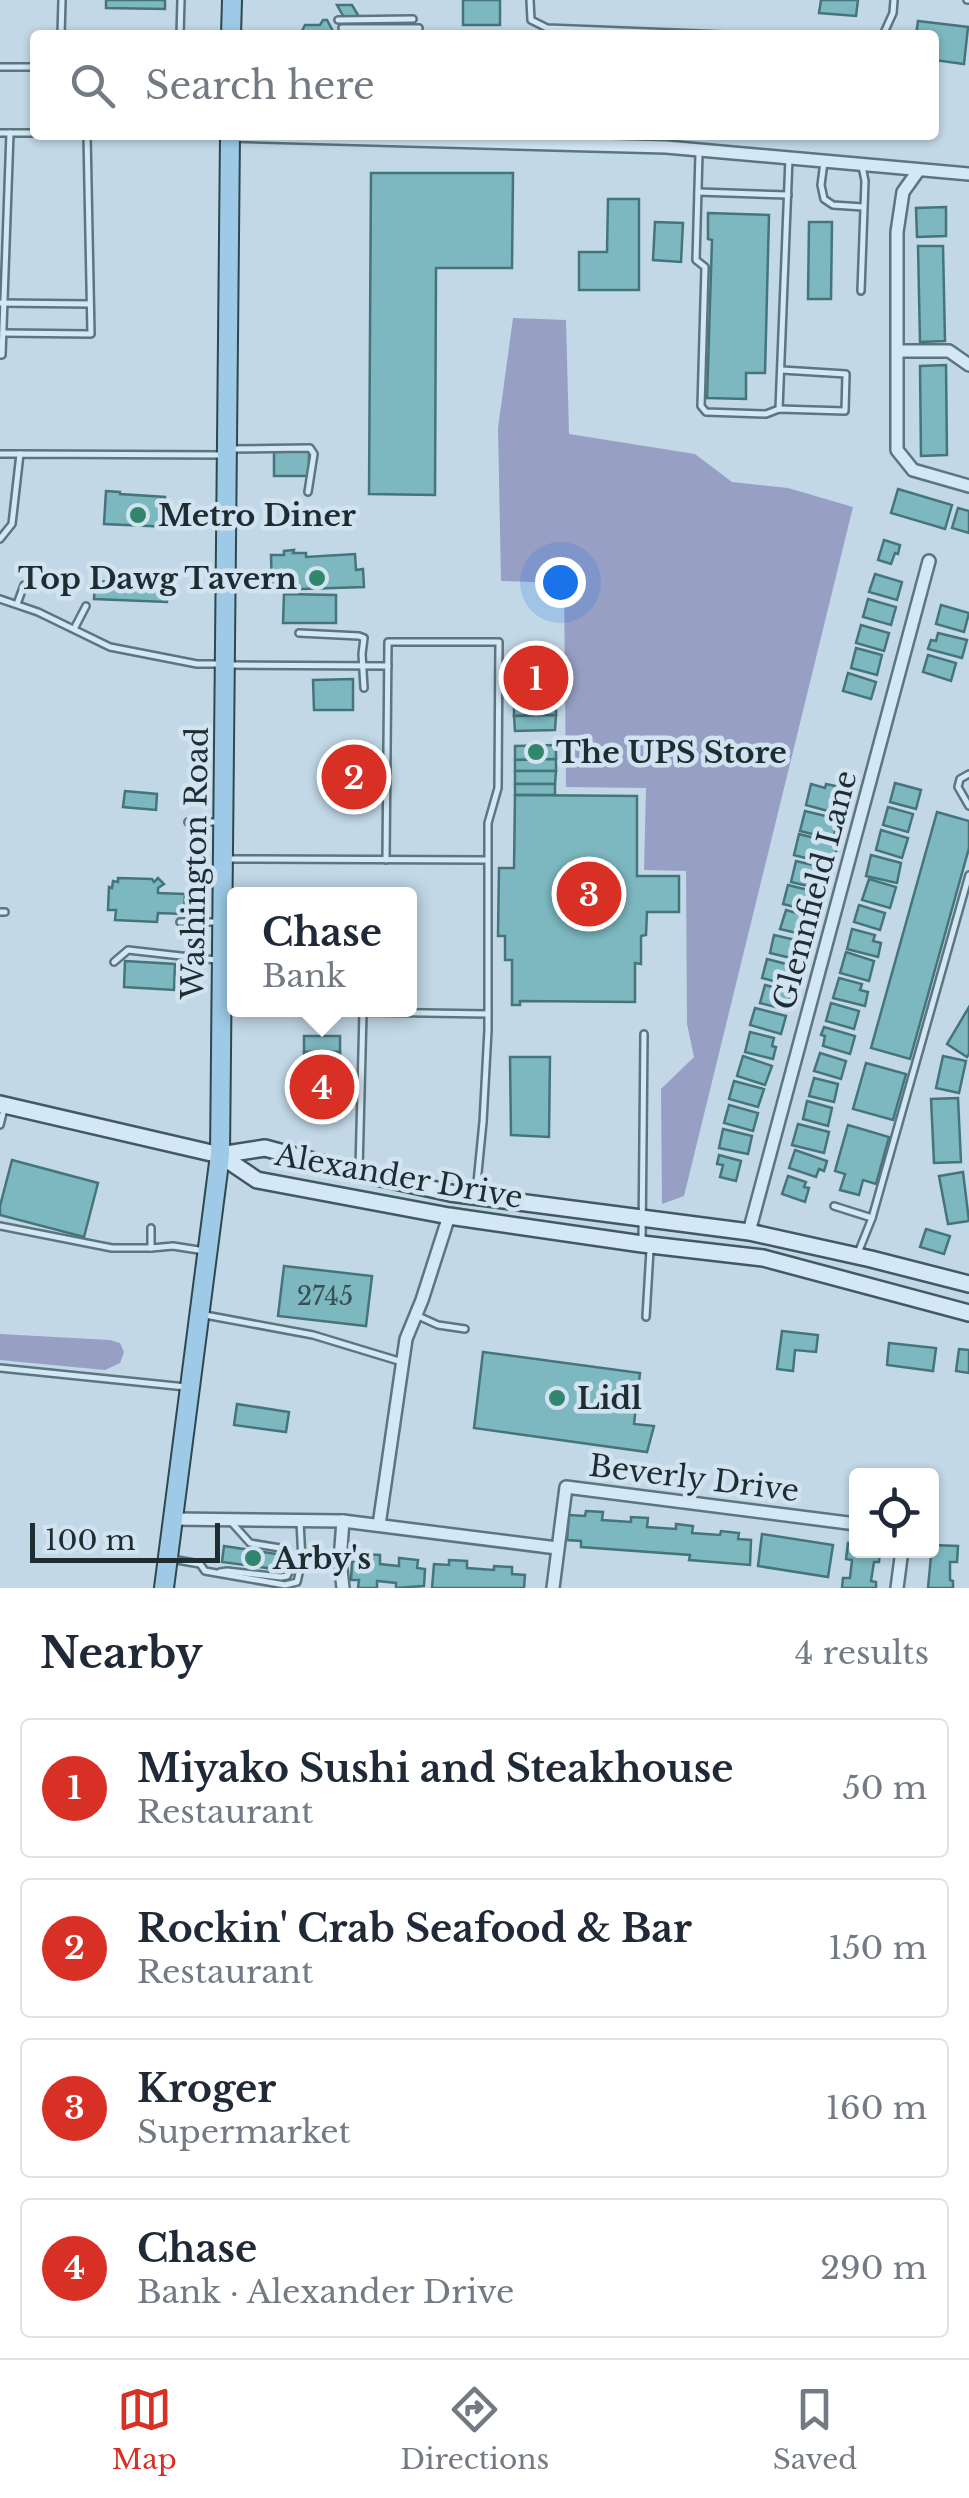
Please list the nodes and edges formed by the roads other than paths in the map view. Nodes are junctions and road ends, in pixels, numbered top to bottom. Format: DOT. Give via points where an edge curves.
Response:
graph roads {
  1 [pos="62,0"];
  2 [pos="181,0"];
  3 [pos="232,0"];
  4 [pos="530,0"];
  5 [pos="894,0"];
  6 [pos="413,19"];
  7 [pos="338,20"];
  8 [pos="62,30"];
  9 [pos="180,30"];
  10 [pos="231,30"];
  11 [pos="599,30"];
  12 [pos="884,30"];
  13 [pos="0,67"];
  14 [pos="30,67"];
  15 [pos="0,133"];
  16 [pos="10,133"];
  17 [pos="30,133"];
  18 [pos="87,140"];
  19 [pos="230,140"];
  20 [pos="593,140"];
  21 [pos="666,141"];
  22 [pos="700,150"];
  23 [pos="789,158"];
  24 [pos="824,162"];
  25 [pos="862,166"];
  26 [pos="918,171"];
  27 [pos="969,174"];
  28 [pos="698,192"];
  29 [pos="788,195"];
  30 [pos="863,207"];
  31 [pos="862,291"];
  32 [pos="2,303"];
  33 [pos="90,304"];
  34 [pos="3,333"];
  35 [pos="898,351"];
  36 [pos="0,355"];
  37 [pos="969,365"];
  38 [pos="782,370"];
  39 [pos="779,409"];
  40 [pos="227,452"];
  41 [pos="0,454"];
  42 [pos="20,454"];
  43 [pos="969,486"];
  44 [pos="308,492"];
  45 [pos="0,538"];
  46 [pos="928,561"];
  47 [pos="24,585"];
  48 [pos="0,599"];
  49 [pos="17,604"];
  50 [pos="86,606"];
  51 [pos="74,629"];
  52 [pos="299,633"];
  53 [pos="225,664"];
  54 [pos="363,666"];
  55 [pos="388,666"];
  56 [pos="364,688"];
  57 [pos="969,774"];
  58 [pos="969,806"];
  59 [pos="188,822"];
  60 [pos="224,822"];
  61 [pos="386,860"];
  62 [pos="487,860"];
  63 [pos="223,865"];
  64 [pos="190,874"];
  65 [pos="969,874"];
  66 [pos="180,922"];
  67 [pos="222,922"];
  68 [pos="222,960"];
  69 [pos="114,962"];
  70 [pos="221,1010"];
  71 [pos="227,1010"];
  72 [pos="417,1013"];
  73 [pos="488,1014"];
  74 [pos="363,1017"];
  75 [pos="644,1034"];
  76 [pos="3,1104"];
  77 [pos="0,1125"];
  78 [pos="220,1156"];
  79 [pos="358,1173"];
  80 [pos="475,1197"];
  81 [pos="834,1206"];
  82 [pos="450,1216"];
  83 [pos="642,1218"];
  84 [pos="872,1218"];
  85 [pos="0,1226"];
  86 [pos="151,1228"];
  87 [pos="749,1232"];
  88 [pos="646,1244"];
  89 [pos="151,1248"];
  90 [pos="208,1252"];
  91 [pos="857,1256"];
  92 [pos="969,1284"];
  93 [pos="969,1313"];
  94 [pos="200,1314"];
  95 [pos="416,1315"];
  96 [pos="646,1317"];
  97 [pos="465,1330"];
  98 [pos="402,1362"];
  99 [pos="0,1368"];
  100 [pos="190,1388"];
  101 [pos="172,1519"];
  102 [pos="231,1521"];
  103 [pos="300,1521"];
  104 [pos="342,1521"];
  105 [pos="849,1523"];
  106 [pos="380,1525"];
  107 [pos="556,1548"];
  108 [pos="901,1558"];
  109 [pos="168,1559"];
  110 [pos="217,1573"];
  111 [pos="164,1588"];
  112 [pos="343,1588"];
  113 [pos="553,1588"];
  114 [pos="897,1588"];
  1 -- 8 [label="lane"];
  2 -- 9 [label="lane"];
  3 -- 10 [label="main road"];
  4 -- 11 [label="lane" via="531,20 547,28"];
  5 -- 12 [label="lane"];
  6 -- 7 [label="lane"];
  13 -- 14 [label="lane"];
  15 -- 16 [label="lane"];
  16 -- 17 [label="lane"];
  16 -- 32 [label="lane"];
  18 -- 33 [label="lane"];
  19 -- 40 [label="main road, Washington Road"];
  20 -- 21 [label="street"];
  21 -- 22 [label="street"];
  22 -- 23 [label="street"];
  22 -- 28 [label="lane"];
  23 -- 24 [label="street"];
  23 -- 29 [label="lane"];
  24 -- 25 [label="street"];
  24 -- 30 [label="lane" via="824,198"];
  25 -- 26 [label="street"];
  25 -- 30 [label="lane"];
  26 -- 27 [label="street"];
  26 -- 35 [label="street" via="903,192 896,232"];
  28 -- 29 [label="lane"];
  28 -- 39 [label="lane" via="701,406 706,412"];
  29 -- 38 [label="lane"];
  30 -- 31 [label="lane"];
  32 -- 33 [label="lane"];
  32 -- 34 [label="lane"];
  33 -- 34 [label="lane" via="91,334"];
  34 -- 36 [label="lane"];
  35 -- 37 [label="street" via="949,352"];
  35 -- 43 [label="street" via="897,450 912,470"];
  38 -- 39 [label="lane"];
  38 -- 39 [label="lane" via="846,374 844,411"];
  40 -- 42 [label="lane"];
  40 -- 44 [label="lane" via="310,448"];
  40 -- 53 [label="main road, Washington Road"];
  41 -- 42 [label="lane"];
  42 -- 45 [label="lane" via="12,524"];
  46 -- 87 [label="street, Glennfield Lane"];
  47 -- 49 [label="lane"];
  48 -- 49 [label="lane"];
  49 -- 51 [label="lane"];
  50 -- 51 [label="lane"];
  51 -- 53 [label="lane" via="110,647"];
  52 -- 54 [label="lane" via="362,636"];
  53 -- 54 [label="lane"];
  53 -- 60 [label="main road, Washington Road"];
  54 -- 55 [label="lane"];
  54 -- 56 [label="lane"];
  55 -- 61 [label="lane"];
  55 -- 62 [label="lane" via="388,642 499,642 498,788"];
  57 -- 58 [label="lane" via="958,788"];
  59 -- 60 [label="lane"];
  60 -- 63 [label="main road, Washington Road"];
  61 -- 62 [label="lane"];
  61 -- 63 [label="lane"];
  62 -- 73 [label="lane"];
  63 -- 64 [label="lane"];
  63 -- 67 [label="main road, Washington Road"];
  65 -- 84 [label="lane"];
  66 -- 67 [label="lane"];
  67 -- 68 [label="main road, Washington Road"];
  68 -- 69 [label="lane" via="128,950"];
  68 -- 70 [label="main road, Washington Road"];
  70 -- 71 [label="lane"];
  70 -- 78 [label="main road, Washington Road"];
  72 -- 73 [label="lane"];
  73 -- 80 [label="lane"];
  74 -- 79 [label="lane"];
  75 -- 83 [label="lane"];
  76 -- 77 [label="lane"];
  76 -- 78 [label="main road"];
  78 -- 79 [label="main road, Alexander Drive" via="265,1148"];
  78 -- 82 [label="main road, Alexander Drive" via="258,1180"];
  78 -- 90 [label="main road, Washington Road"];
  79 -- 80 [label="main road, Alexander Drive"];
  80 -- 83 [label="main road, Alexander Drive"];
  81 -- 84 [label="lane"];
  82 -- 88 [label="main road, Alexander Drive"];
  82 -- 95 [label="street"];
  83 -- 87 [label="main road, Alexander Drive"];
  83 -- 88 [label="lane"];
  84 -- 91 [label="lane"];
  85 -- 89 [label="lane" via="112,1248"];
  86 -- 89 [label="lane"];
  87 -- 91 [label="main road, Alexander Drive"];
  88 -- 93 [label="main road, Alexander Drive" via="763,1258"];
  88 -- 96 [label="lane"];
  89 -- 90 [label="lane"];
  90 -- 94 [label="main road, Washington Road"];
  91 -- 92 [label="main road, Alexander Drive"];
  94 -- 98 [label="lane" via="313,1335"];
  94 -- 100 [label="main road, Washington Road"];
  95 -- 97 [label="lane"];
  95 -- 98 [label="street"];
  98 -- 106 [label="street"];
  99 -- 100 [label="lane"];
  100 -- 101 [label="main road, Washington Road"];
  101 -- 102 [label="street"];
  101 -- 109 [label="main road, Washington Road"];
  102 -- 103 [label="street"];
  102 -- 110 [label="lane" via="250,1543 286,1550 290,1572"];
  103 -- 104 [label="street"];
  103 -- 110 [label="lane" via="297,1582"];
  104 -- 106 [label="street"];
  104 -- 112 [label="street"];
  105 -- 107 [label="street, Beverly Drive" via="566,1487"];
  106 -- 107 [label="street"];
  107 -- 113 [label="street, Beverly Drive"];
  108 -- 114 [label="street"];
  109 -- 110 [label="lane"];
  109 -- 111 [label="main road, Washington Road"];
}
